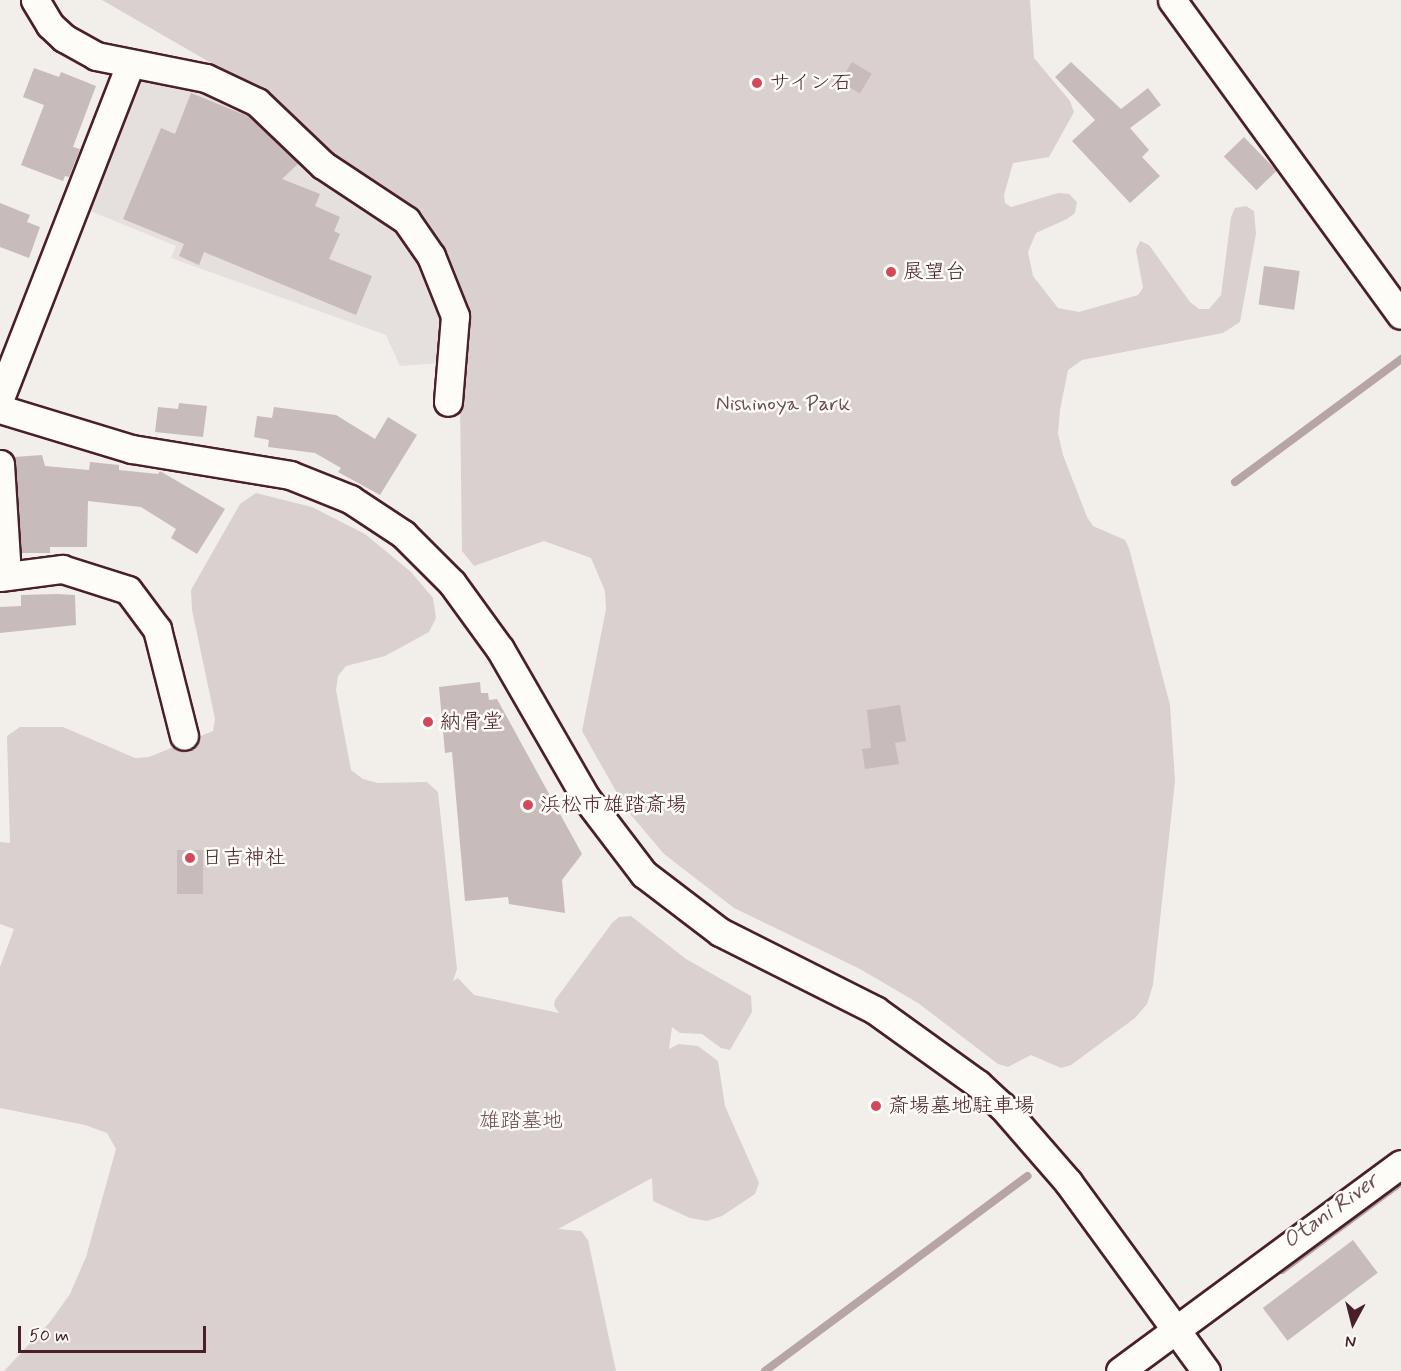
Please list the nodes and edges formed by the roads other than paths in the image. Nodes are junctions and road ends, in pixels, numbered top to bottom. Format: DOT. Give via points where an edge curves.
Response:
graph roads {
  1 [pos="35,0"];
  2 [pos="1172,0"];
  3 [pos="130,65"];
  4 [pos="1401,315"];
  5 [pos="0,398"];
  6 [pos="448,402"];
  7 [pos="0,409"];
  8 [pos="0,464"];
  9 [pos="4,577"];
  10 [pos="184,736"];
  11 [pos="1401,1164"];
  12 [pos="1176,1330"];
  13 [pos="1120,1371"];
  14 [pos="1206,1371"];
  1 -- 3 [label="street" via="50,25 64,38 96,56"];
  2 -- 4 [label="street"];
  3 -- 5 [label="street"];
  3 -- 6 [label="street" via="206,78 232,88 278,120 322,165 406,220 431,256 455,316"];
  7 -- 12 [label="street" via="132,449 290,475 350,499 403,534 452,583 500,649 586,798 645,874 720,932 875,1010 978,1084 1068,1182"];
  8 -- 9 [label="street"];
  9 -- 10 [label="street" via="62,570 128,590 157,629"];
  11 -- 12 [label="street"];
  12 -- 13 [label="street"];
  12 -- 14 [label="street"];
}
